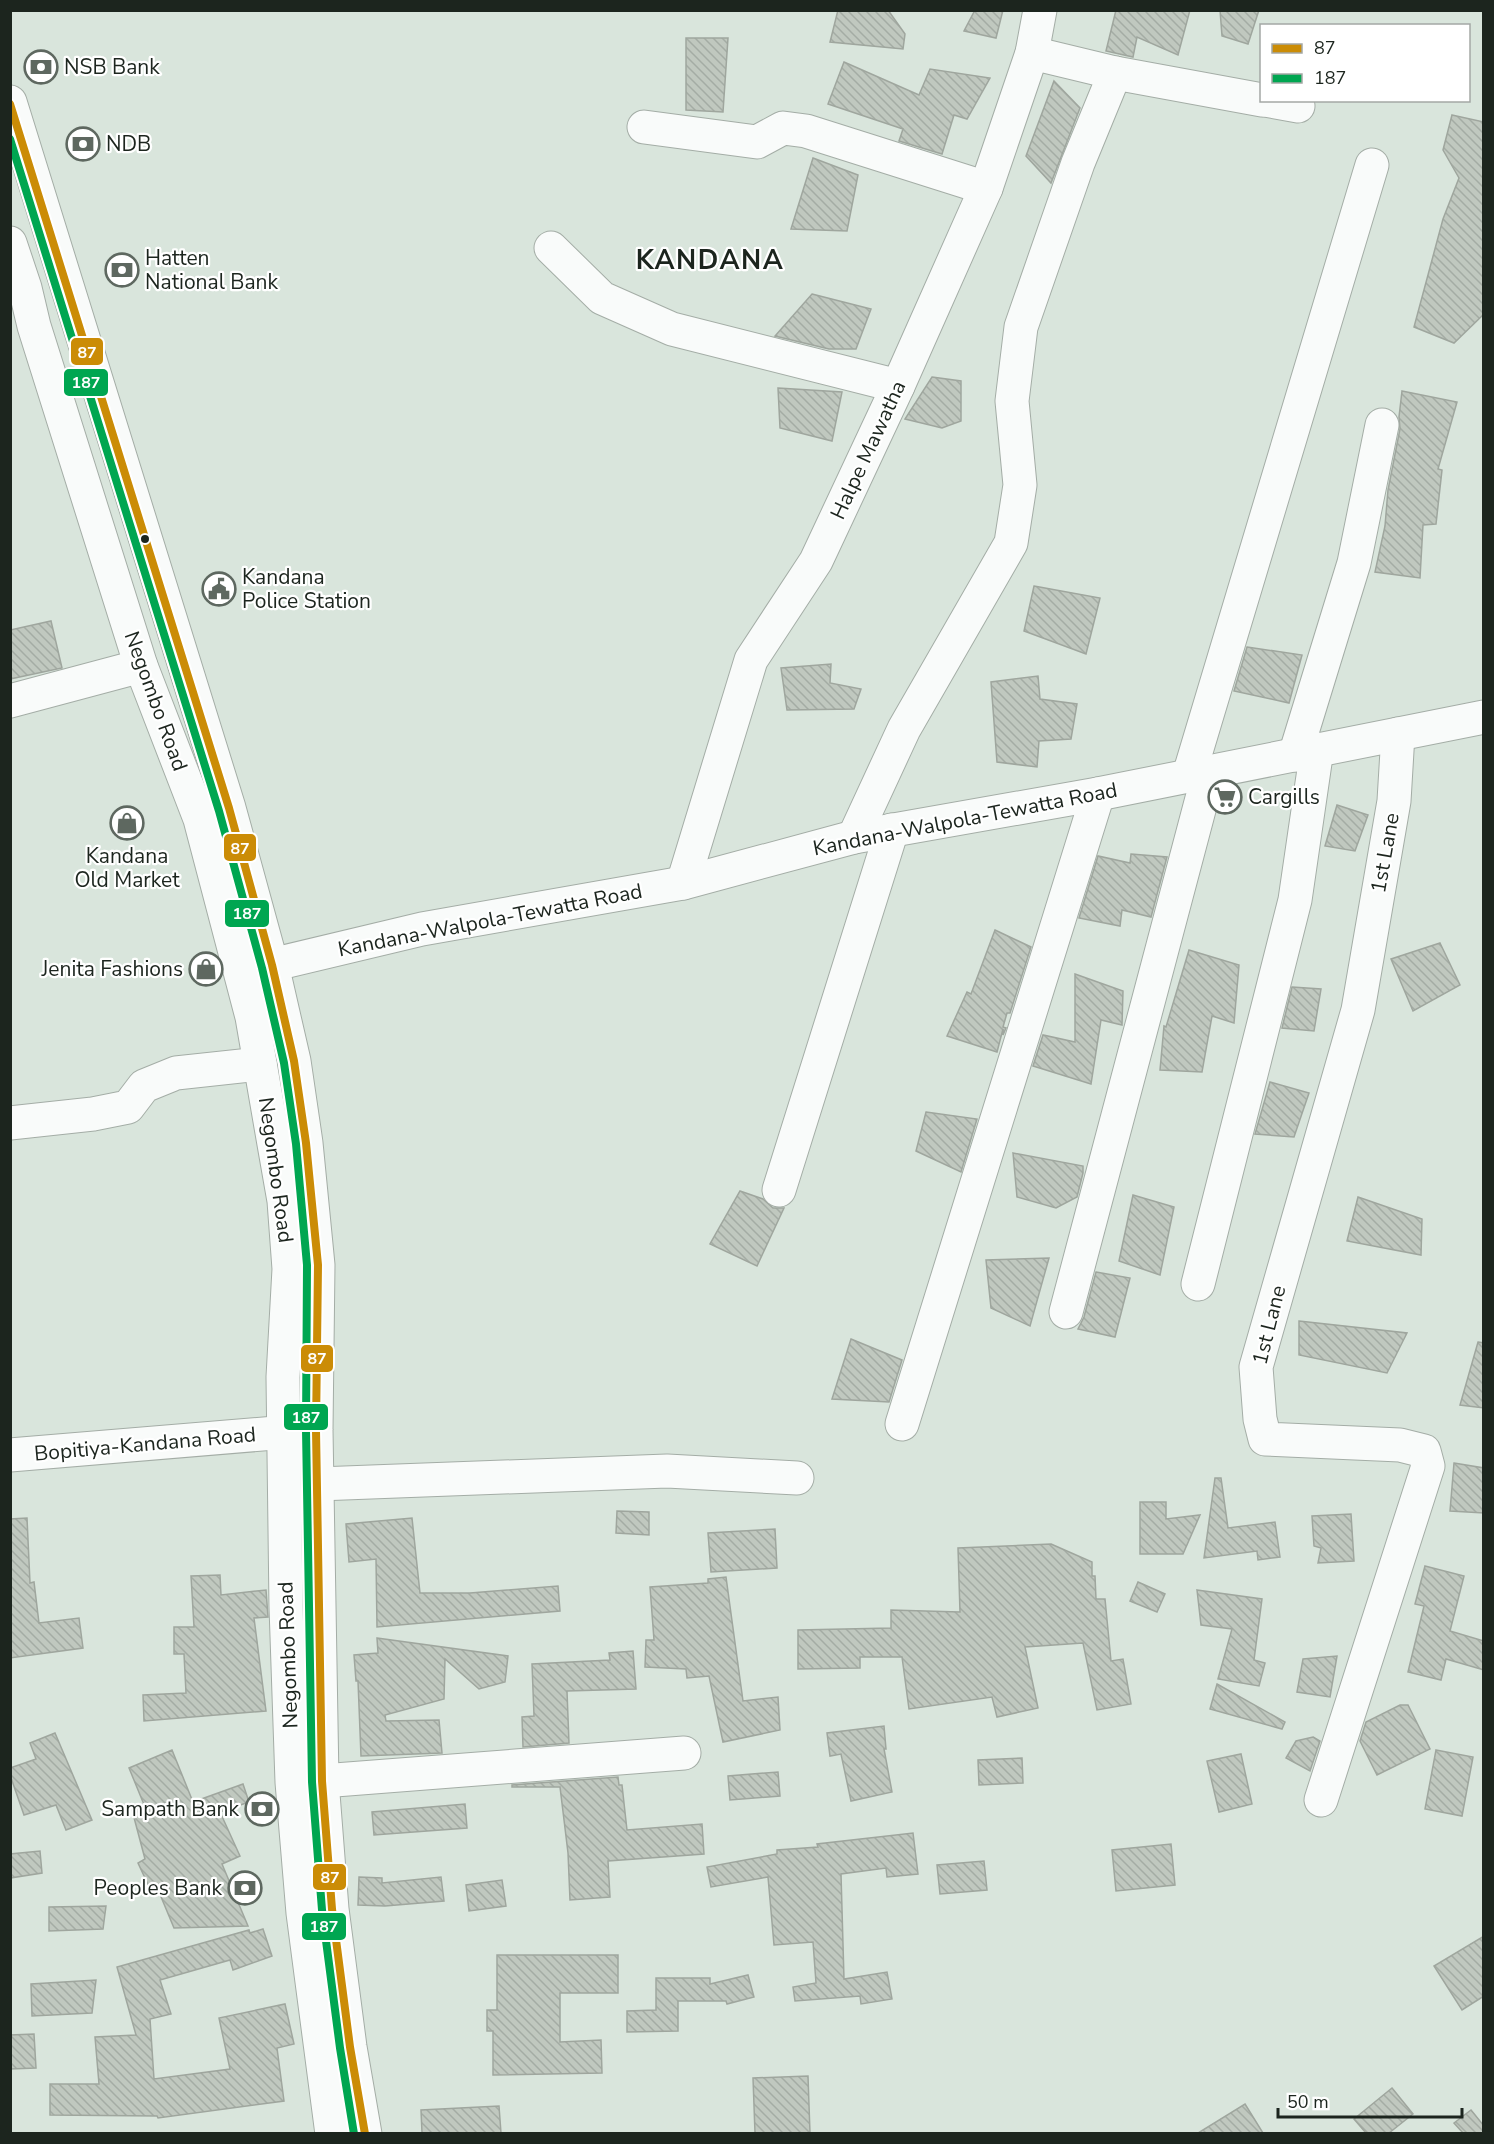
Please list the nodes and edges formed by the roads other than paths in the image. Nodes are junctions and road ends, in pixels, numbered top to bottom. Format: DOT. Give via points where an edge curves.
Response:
graph roads {
  1 [pos="1040,10"];
  2 [pos="1032,53"];
  3 [pos="1114,74"];
  4 [pos="1260,99"];
  5 [pos="10,102"];
  6 [pos="1275,102"];
  7 [pos="1298,106"];
  8 [pos="644,127"];
  9 [pos="1372,165"];
  10 [pos="986,188"];
  11 [pos="11,248"];
  12 [pos="551,248"];
  13 [pos="18,290"];
  14 [pos="898,386"];
  15 [pos="1382,425"];
  16 [pos="141,666"];
  17 [pos="10,701"];
  18 [pos="1484,717"];
  19 [pos="1398,734"];
  20 [pos="1306,752"];
  21 [pos="1199,774"];
  22 [pos="1098,794"];
  23 [pos="892,830"];
  24 [pos="854,837"];
  25 [pos="683,883"];
  26 [pos="257,969"];
  27 [pos="260,1064"];
  28 [pos="10,1124"];
  29 [pos="779,1190"];
  30 [pos="1198,1284"];
  31 [pos="1066,1312"];
  32 [pos="902,1424"];
  33 [pos="300,1430"];
  34 [pos="10,1455"];
  35 [pos="797,1478"];
  36 [pos="318,1484"];
  37 [pos="684,1753"];
  38 [pos="322,1781"];
  39 [pos="1322,1800"];
  40 [pos="332,2133"];
  41 [pos="365,2133"];
  1 -- 2 [label="main road, Halpe Mawatha"];
  2 -- 3 [label="main road"];
  2 -- 10 [label="main road, Halpe Mawatha"];
  3 -- 4 [label="main road"];
  3 -- 24 [label="main road" via="1078,163 1021,327 1012,401 1020,485 1011,543 904,729"];
  5 -- 26 [label="main road, Negombo Road" via="229,808"];
  6 -- 7 [label="main road"];
  8 -- 10 [label="main road" via="757,142 783,128 806,131"];
  9 -- 21 [label="main road"];
  10 -- 14 [label="main road, Halpe Mawatha"];
  11 -- 13 [label="main road, Negombo Road"];
  12 -- 14 [label="main road" via="602,298 672,329"];
  13 -- 16 [label="main road, Negombo Road" via="34,326"];
  14 -- 25 [label="main road, Halpe Mawatha" via="816,561 752,660"];
  15 -- 20 [label="main road" via="1354,563"];
  16 -- 17 [label="main road"];
  16 -- 26 [label="main road, Negombo Road"];
  18 -- 19 [label="main road, Kandana-Walpola-Tewatta Road"];
  19 -- 20 [label="main road, Kandana-Walpola-Tewatta Road"];
  19 -- 39 [label="main road, 1st Lane" via="1394,801 1358,1010 1256,1367 1265,1439 1400,1445 1424,1451 1428,1466"];
  20 -- 21 [label="main road, Kandana-Walpola-Tewatta Road"];
  20 -- 30 [label="main road" via="1295,900"];
  21 -- 22 [label="main road, Kandana-Walpola-Tewatta Road"];
  21 -- 31 [label="main road"];
  22 -- 23 [label="main road, Kandana-Walpola-Tewatta Road"];
  22 -- 32 [label="main road"];
  23 -- 24 [label="main road, Kandana-Walpola-Tewatta Road"];
  23 -- 29 [label="main road"];
  24 -- 25 [label="main road, Kandana-Walpola-Tewatta Road"];
  25 -- 26 [label="main road, Kandana-Walpola-Tewatta Road" via="422,929"];
  26 -- 27 [label="main road, Negombo Road" via="252,1017"];
  26 -- 33 [label="main road, Negombo Road" via="294,1061 313,1208 318,1265"];
  27 -- 28 [label="main road" via="176,1073 144,1086 128,1107"];
  27 -- 33 [label="main road, Negombo Road" via="284,1201 289,1269 283,1377"];
  33 -- 34 [label="main road, Bopitiya-Kandana Road"];
  33 -- 36 [label="main road, Negombo Road"];
  33 -- 40 [label="main road, Negombo Road" via="286,1607 292,1782 303,1913"];
  35 -- 36 [label="main road" via="666,1471"];
  36 -- 38 [label="main road, Negombo Road"];
  37 -- 38 [label="main road"];
  38 -- 41 [label="main road, Negombo Road" via="332,1910"];
}
